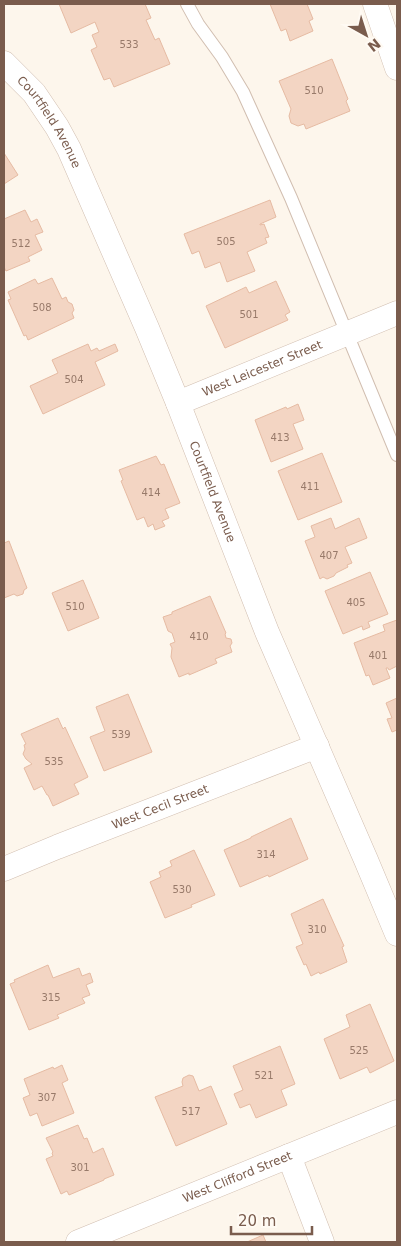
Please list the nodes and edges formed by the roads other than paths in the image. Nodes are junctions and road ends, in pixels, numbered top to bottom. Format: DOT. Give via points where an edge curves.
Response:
graph roads {
  1 [pos="187,4"];
  2 [pos="375,4"];
  3 [pos="4,62"];
  4 [pos="397,68"];
  5 [pos="397,313"];
  6 [pos="347,335"];
  7 [pos="178,403"];
  8 [pos="397,455"];
  9 [pos="317,746"];
  10 [pos="4,869"];
  11 [pos="397,934"];
  12 [pos="397,1112"];
  13 [pos="289,1156"];
  14 [pos="78,1242"];
  15 [pos="322,1242"];
  1 -- 6 [label="lane" via="244,92"];
  2 -- 4 [label="street"];
  3 -- 7 [label="street, Courtfield Avenue" via="34,93 69,149"];
  5 -- 6 [label="street, West Leicester Street"];
  6 -- 7 [label="street, West Leicester Street"];
  6 -- 8 [label="lane"];
  7 -- 9 [label="street, Courtfield Avenue" via="267,632"];
  9 -- 10 [label="street, West Cecil Street"];
  9 -- 11 [label="street, Courtfield Avenue"];
  12 -- 13 [label="street, West Clifford Street"];
  13 -- 14 [label="street, West Clifford Street"];
  13 -- 15 [label="street"];
}
